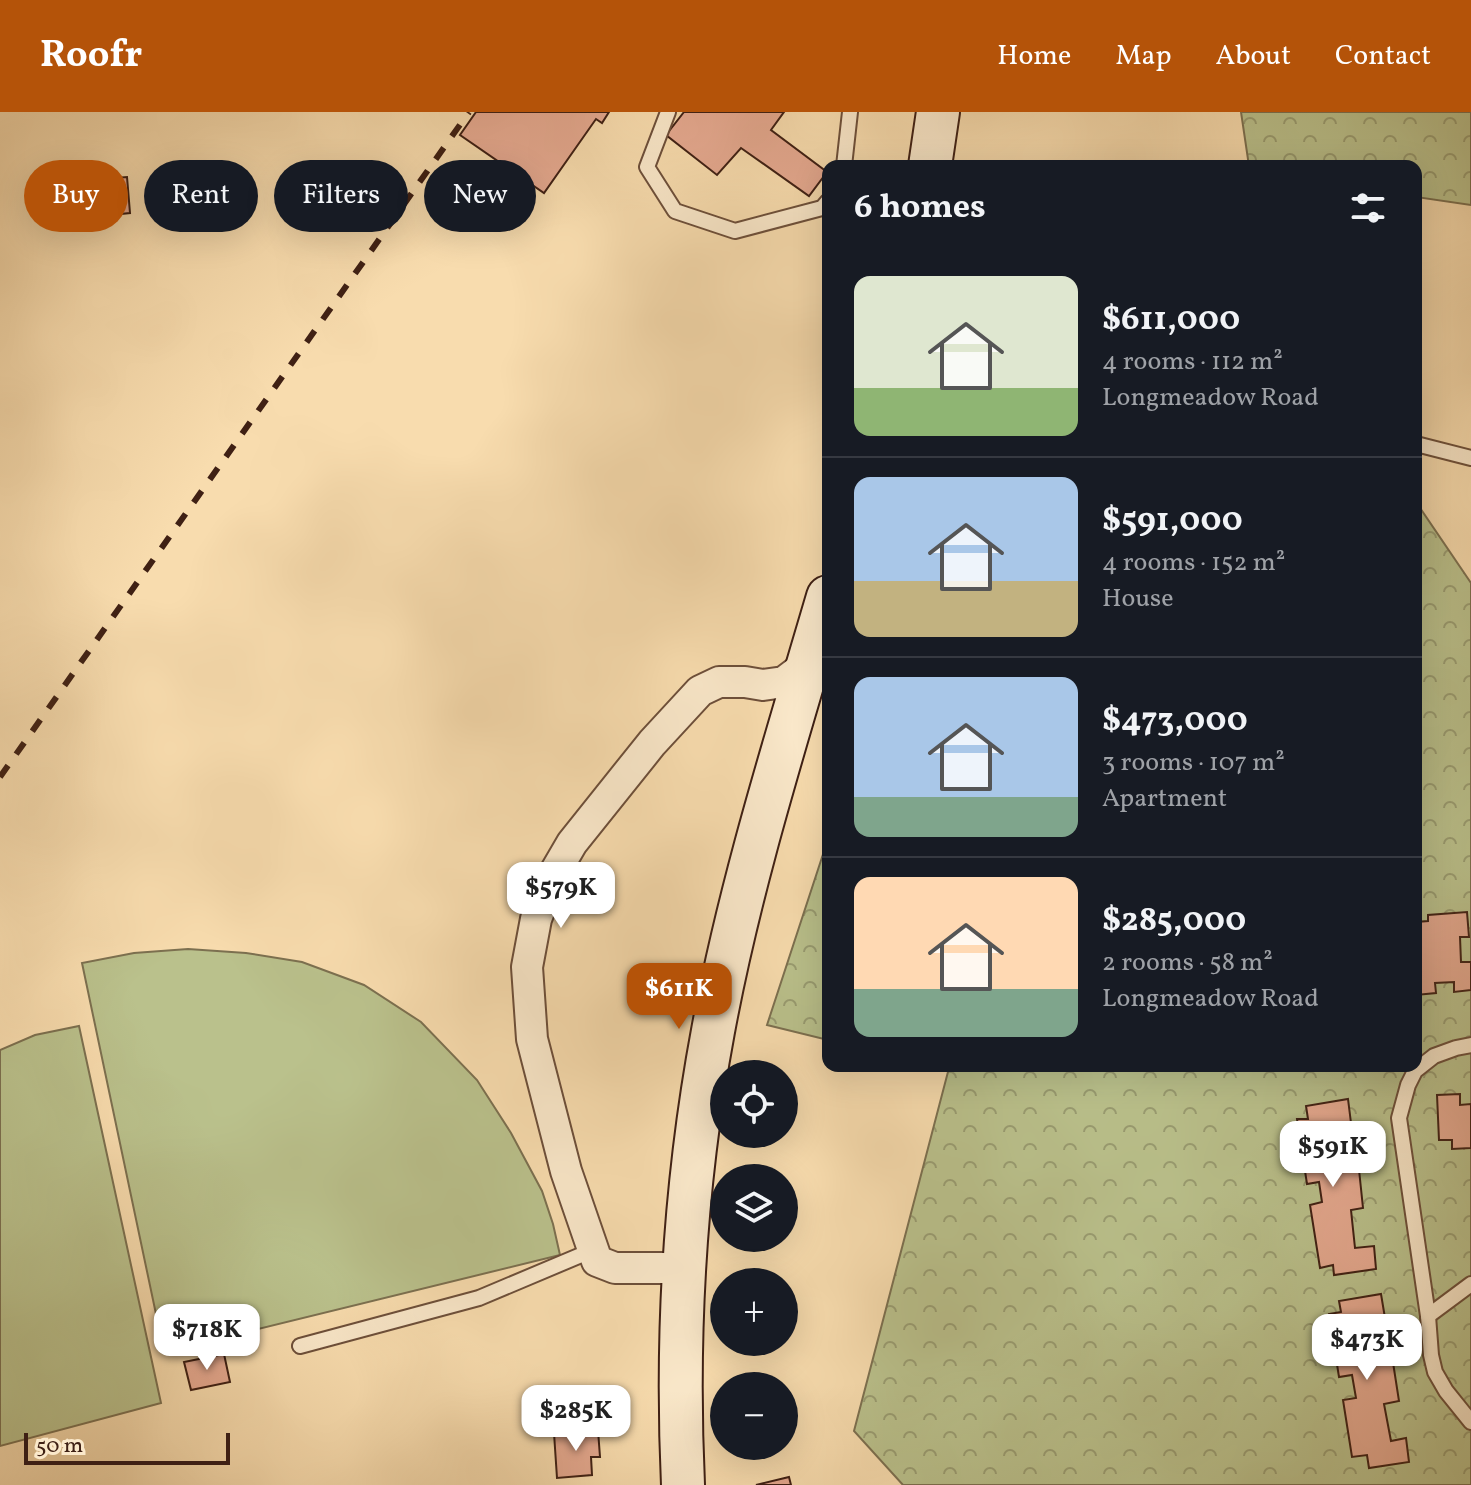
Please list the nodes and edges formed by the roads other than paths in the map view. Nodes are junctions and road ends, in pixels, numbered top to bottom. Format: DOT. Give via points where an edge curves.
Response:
graph roads {
  1 [pos="668,112"];
  2 [pos="850,112"];
  3 [pos="938,112"];
  4 [pos="845,160"];
  5 [pos="931,160"];
  6 [pos="822,208"];
  7 [pos="1422,446"];
  8 [pos="1471,458"];
  9 [pos="822,618"];
  10 [pos="809,663"];
  11 [pos="1471,1045"];
  12 [pos="1422,1065"];
  13 [pos="1414,1072"];
  14 [pos="593,1250"];
  15 [pos="684,1268"];
  16 [pos="1471,1284"];
  17 [pos="1428,1316"];
  18 [pos="300,1346"];
  19 [pos="1471,1422"];
  20 [pos="683,1485"];
  1 -- 6 [label="lane" via="647,167 675,211 735,231"];
  2 -- 4 [label="lane"];
  3 -- 5 [label="street"];
  7 -- 8 [label="lane"];
  9 -- 10 [label="street"];
  10 -- 14 [label="street" via="784,682 719,682 700,691 572,843 536,919 527,967 532,1039"];
  10 -- 15 [label="street" via="729,953 694,1158"];
  11 -- 12 [label="lane" via="1445,1051"];
  13 -- 17 [label="lane" via="1399,1118"];
  14 -- 15 [label="street" via="597,1261 615,1268"];
  14 -- 18 [label="lane" via="479,1298"];
  15 -- 20 [label="street"];
  16 -- 17 [label="lane"];
  17 -- 19 [label="lane" via="1435,1372"];
}
